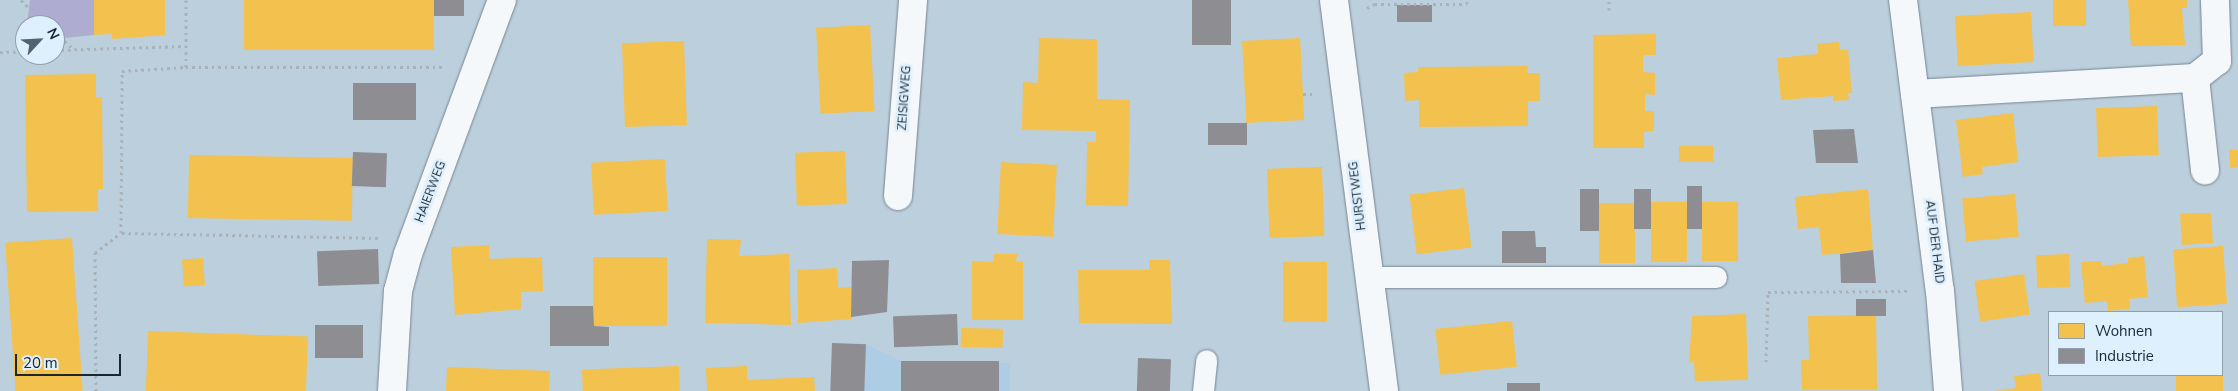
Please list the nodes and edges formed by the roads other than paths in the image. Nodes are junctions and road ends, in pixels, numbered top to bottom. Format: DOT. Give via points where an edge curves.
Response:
graph roads {
  1 [pos="502,0"];
  2 [pos="913,0"];
  3 [pos="1903,0"];
  4 [pos="2215,0"];
  5 [pos="1336,10"];
  6 [pos="2195,78"];
  7 [pos="1915,94"];
  8 [pos="2205,170"];
  9 [pos="898,196"];
  10 [pos="1368,277"];
  11 [pos="1716,277"];
  12 [pos="1206,360"];
  13 [pos="392,391"];
  14 [pos="1203,391"];
  15 [pos="1384,391"];
  16 [pos="1948,391"];
  1 -- 13 [label="street, HAIERWEG" via="414,238 398,291"];
  2 -- 9 [label="street, ZEISIGWEG"];
  3 -- 7 [label="street, AUF DER HAID"];
  4 -- 6 [label="street" via="2217,61"];
  5 -- 10 [label="street, HURSTWEG"];
  6 -- 7 [label="street"];
  6 -- 8 [label="street"];
  7 -- 16 [label="street, AUF DER HAID" via="1940,290"];
  10 -- 11 [label="lane"];
  10 -- 15 [label="street, HURSTWEG"];
  12 -- 14 [label="lane"];
}
